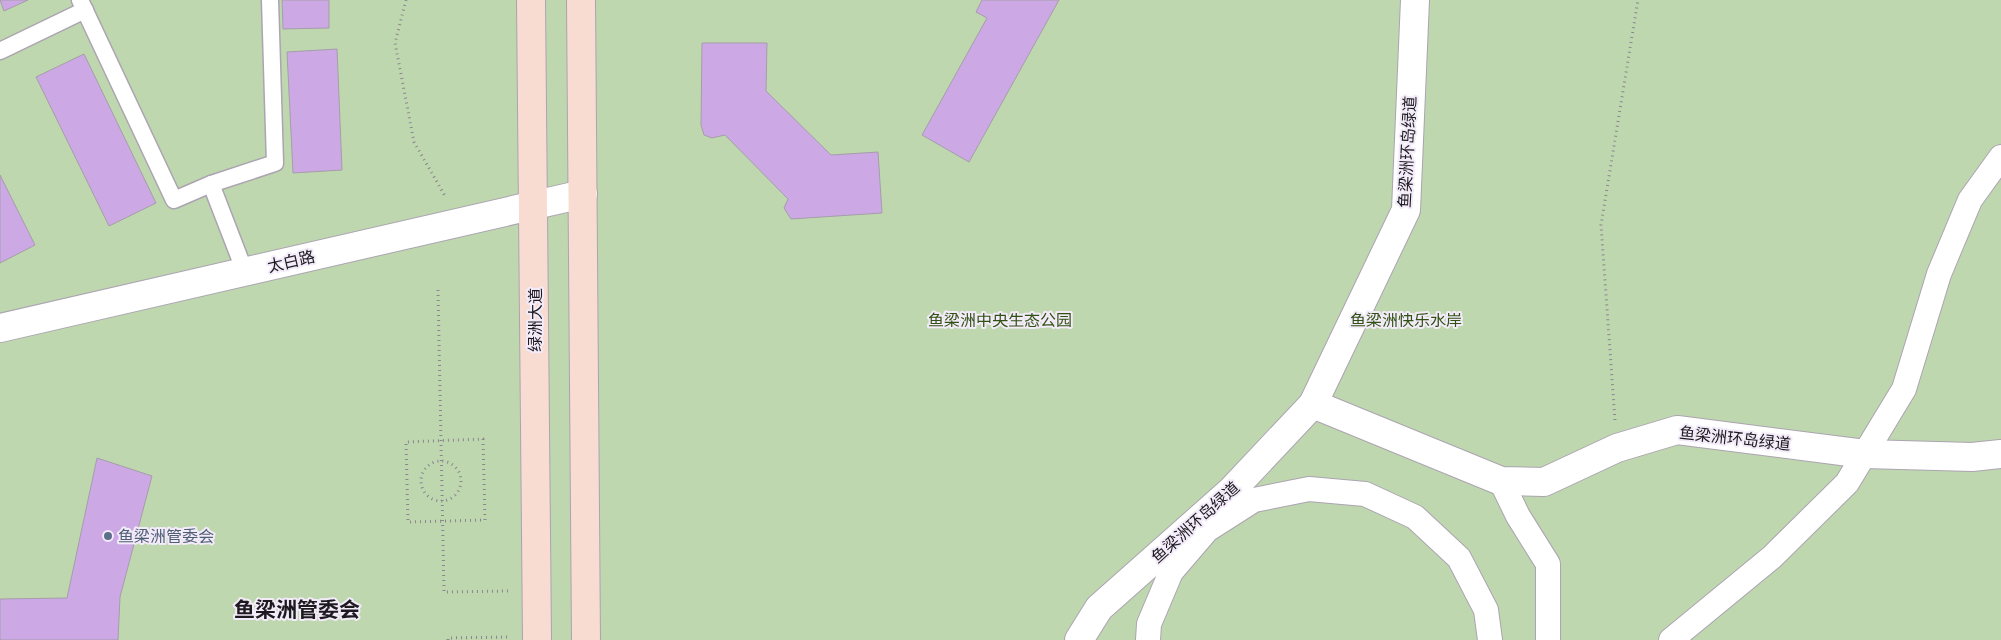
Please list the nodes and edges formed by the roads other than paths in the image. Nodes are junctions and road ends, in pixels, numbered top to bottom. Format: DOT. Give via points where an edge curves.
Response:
graph roads {
  1 [pos="270,0"];
  2 [pos="531,0"];
  3 [pos="582,0"];
  4 [pos="1415,0"];
  5 [pos="82,5"];
  6 [pos="0,51"];
  7 [pos="2001,157"];
  8 [pos="211,184"];
  9 [pos="583,194"];
  10 [pos="534,205"];
  11 [pos="245,272"];
  12 [pos="0,328"];
  13 [pos="1313,404"];
  14 [pos="1865,454"];
  15 [pos="2001,454"];
  16 [pos="1501,481"];
  17 [pos="537,638"];
  18 [pos="586,640"];
  19 [pos="1079,640"];
  20 [pos="1148,640"];
  21 [pos="1490,640"];
  22 [pos="1548,640"];
  23 [pos="1671,640"];
  1 -- 8 [label="lane" via="275,163"];
  2 -- 10 [label="main road, 绿洲大道"];
  3 -- 9 [label="main road"];
  4 -- 13 [label="street, 鱼梁洲环岛绿道" via="1406,210"];
  5 -- 6 [label="lane"];
  5 -- 8 [label="lane" via="174,200"];
  7 -- 14 [label="street" via="1970,200 1940,274 1904,389"];
  8 -- 11 [label="lane"];
  9 -- 10 [label="street, 太白路"];
  9 -- 18 [label="main road"];
  10 -- 11 [label="street, 太白路"];
  10 -- 17 [label="main road, 绿洲大道"];
  11 -- 12 [label="street, 太白路"];
  13 -- 16 [label="street, 鱼梁洲环岛绿道"];
  13 -- 19 [label="street, 鱼梁洲环岛绿道" via="1232,492 1099,608"];
  14 -- 15 [label="street, 鱼梁洲环岛绿道" via="1972,457"];
  14 -- 16 [label="street, 鱼梁洲环岛绿道" via="1677,430 1617,448 1544,482"];
  14 -- 23 [label="street" via="1847,483 1772,557"];
  16 -- 22 [label="street" via="1548,564"];
  20 -- 21 [label="street" via="1149,624 1170,572 1207,530 1254,500 1309,488 1365,494 1415,517 1459,558 1486,610"];
}
